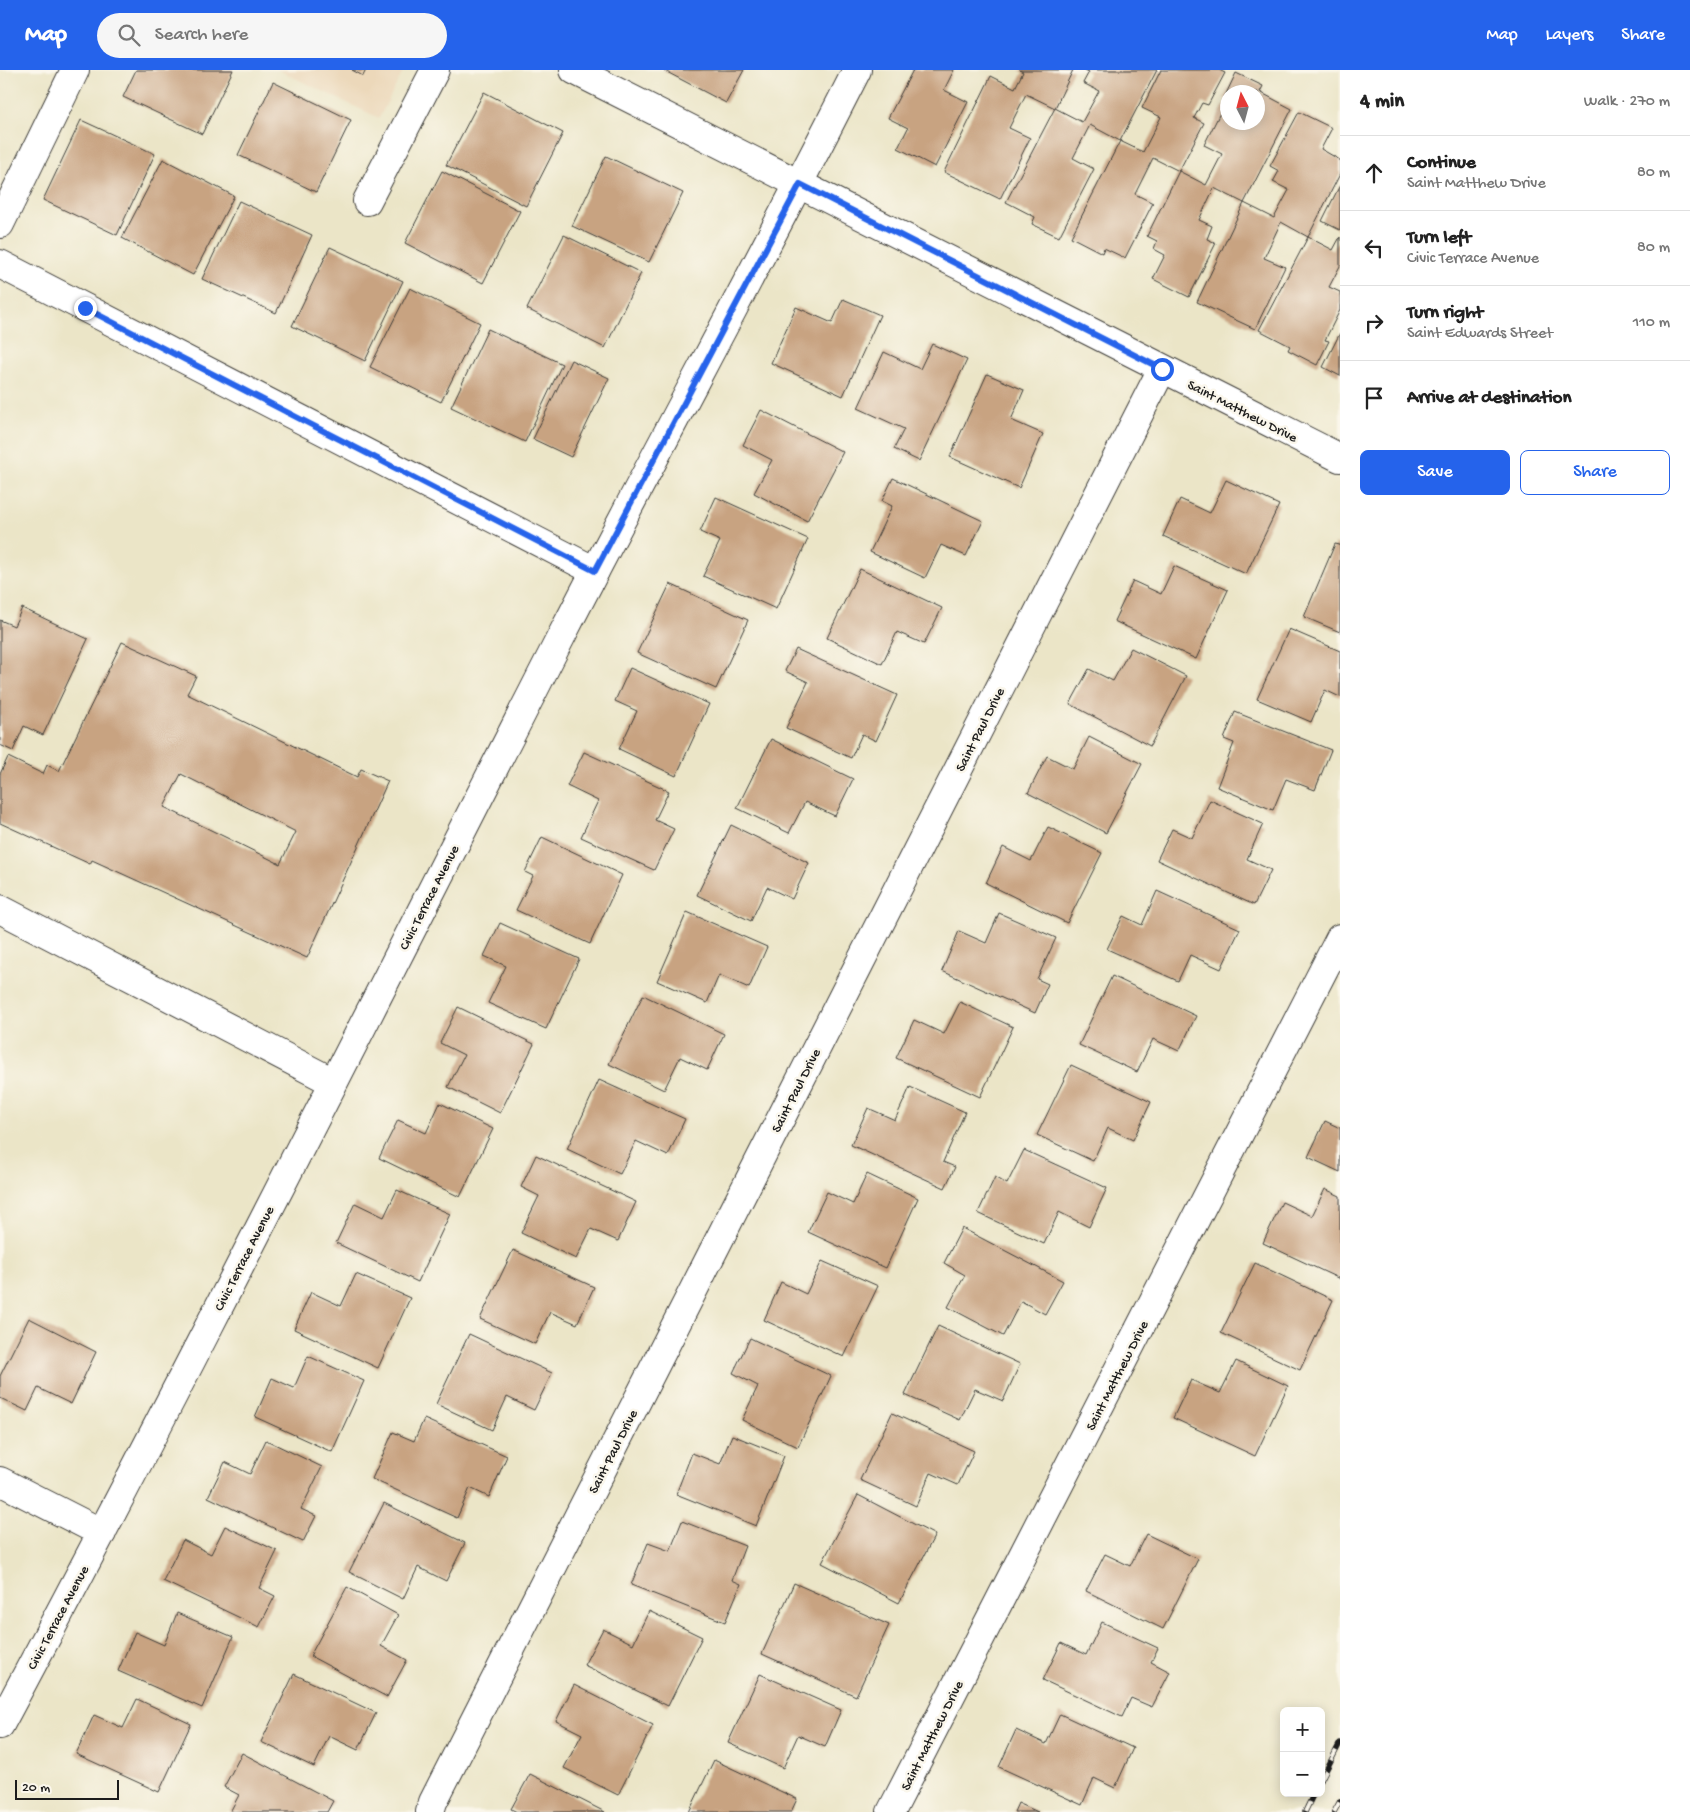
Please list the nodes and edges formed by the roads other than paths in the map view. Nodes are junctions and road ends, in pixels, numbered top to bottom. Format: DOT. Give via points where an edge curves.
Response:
graph roads {
  1 [pos="76,70"];
  2 [pos="435,70"];
  3 [pos="574,70"];
  4 [pos="857,70"];
  5 [pos="800,184"];
  6 [pos="367,201"];
  7 [pos="0,224"];
  8 [pos="0,264"];
  9 [pos="1162,369"];
  10 [pos="1340,458"];
  11 [pos="595,571"];
  12 [pos="0,909"];
  13 [pos="1340,938"];
  14 [pos="333,1082"];
  15 [pos="0,1481"];
  16 [pos="102,1533"];
  17 [pos="0,1725"];
  18 [pos="430,1812"];
  19 [pos="891,1812"];
  1 -- 7 [label="street"];
  2 -- 6 [label="street"];
  3 -- 5 [label="street, Saint Matthew Drive"];
  4 -- 5 [label="street, Civic Terrace Avenue"];
  5 -- 9 [label="street, Saint Matthew Drive"];
  5 -- 11 [label="street, Civic Terrace Avenue"];
  8 -- 11 [label="street"];
  9 -- 10 [label="street, Saint Matthew Drive"];
  9 -- 18 [label="street, Saint Paul Drive"];
  11 -- 14 [label="street, Civic Terrace Avenue"];
  12 -- 14 [label="street"];
  13 -- 19 [label="street, Saint Matthew Drive"];
  14 -- 16 [label="street, Civic Terrace Avenue"];
  15 -- 16 [label="street"];
  16 -- 17 [label="street, Civic Terrace Avenue"];
}
